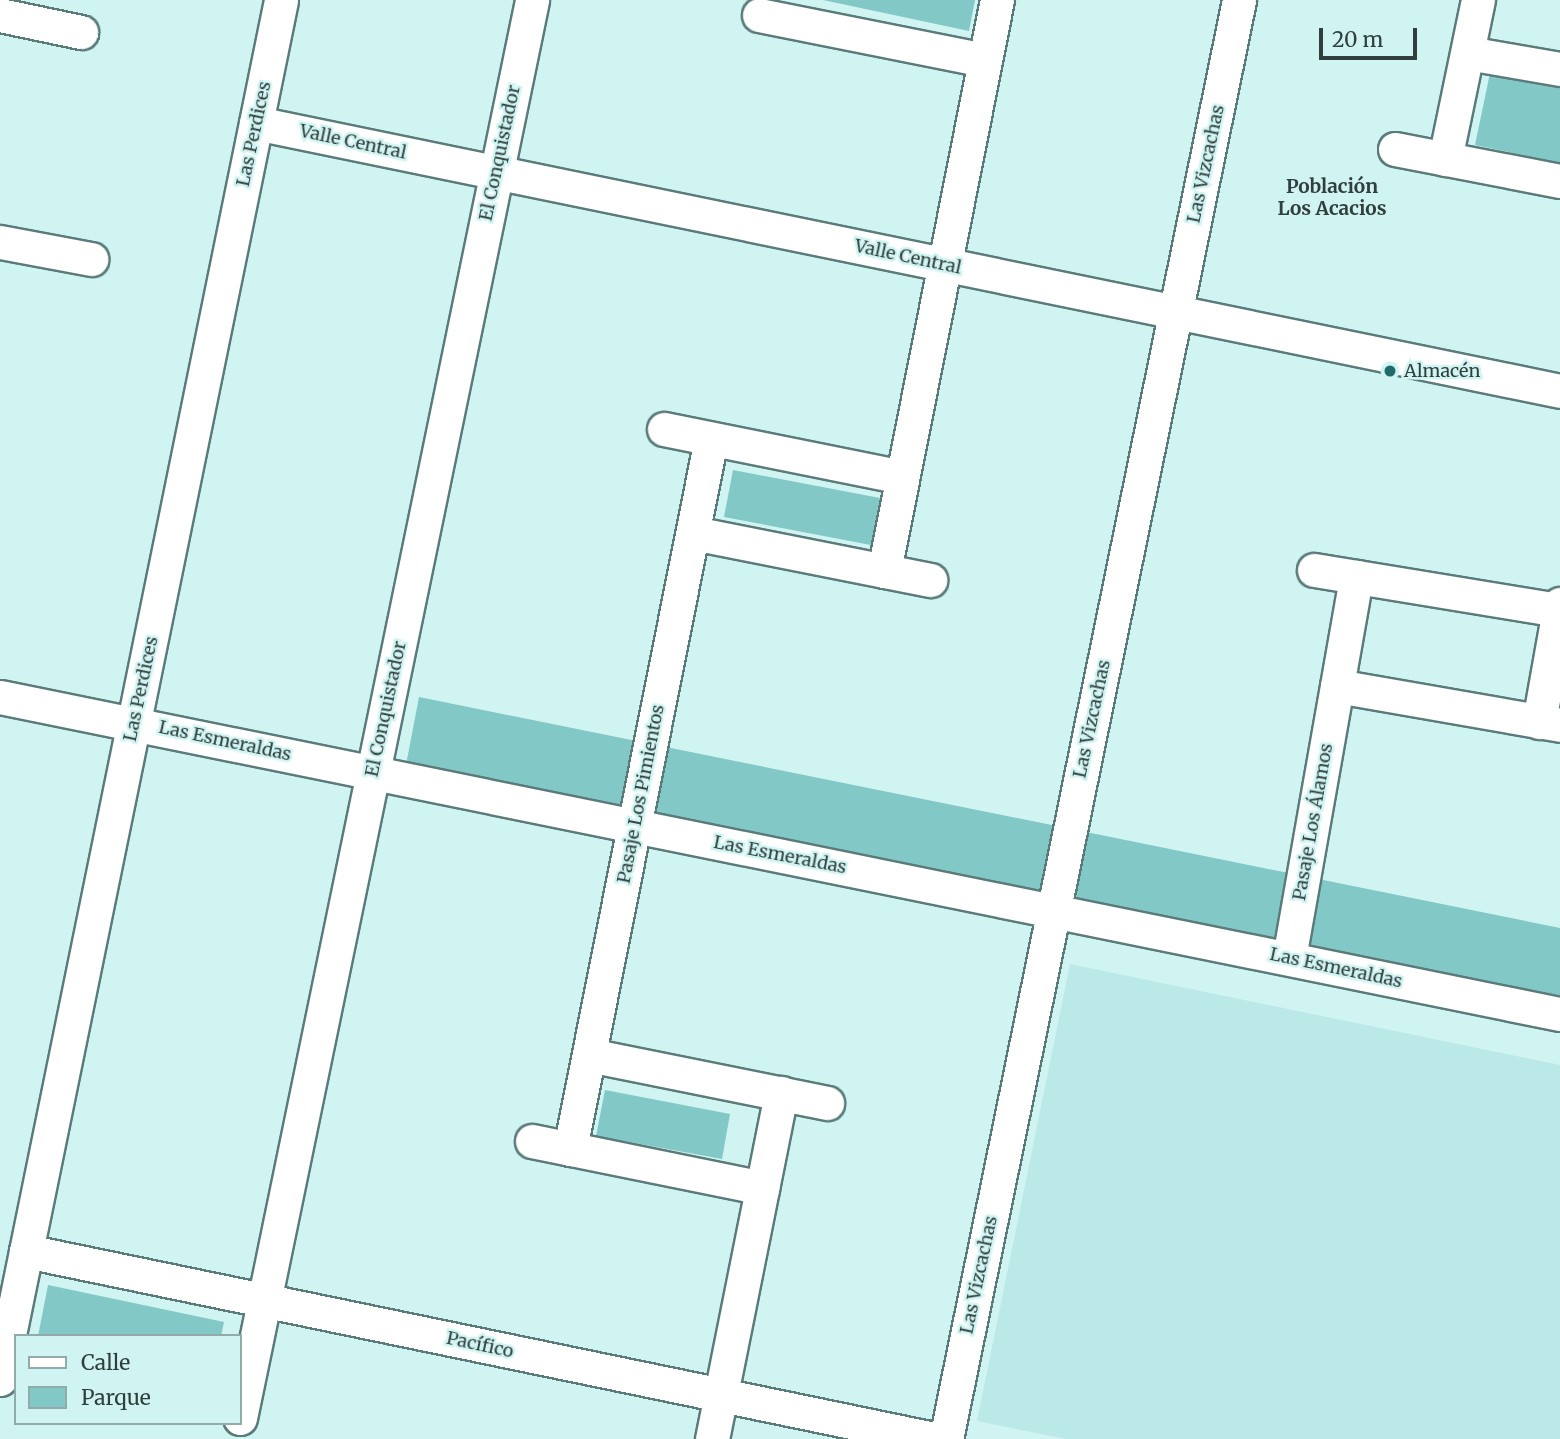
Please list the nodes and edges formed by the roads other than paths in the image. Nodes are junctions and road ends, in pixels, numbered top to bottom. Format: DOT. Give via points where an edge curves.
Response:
graph roads {
  1 [pos="281,0"];
  2 [pos="532,0"];
  3 [pos="996,0"];
  4 [pos="1239,0"];
  5 [pos="1478,0"];
  6 [pos="801,12"];
  7 [pos="0,15"];
  8 [pos="759,15"];
  9 [pos="80,32"];
  10 [pos="1468,53"];
  11 [pos="985,60"];
  12 [pos="1560,69"];
  13 [pos="256,123"];
  14 [pos="1395,149"];
  15 [pos="1444,159"];
  16 [pos="496,172"];
  17 [pos="1560,181"];
  18 [pos="0,242"];
  19 [pos="91,259"];
  20 [pos="944,264"];
  21 [pos="1176,312"];
  22 [pos="1560,391"];
  23 [pos="664,429"];
  24 [pos="711,439"];
  25 [pos="902,477"];
  26 [pos="692,533"];
  27 [pos="1314,570"];
  28 [pos="884,571"];
  29 [pos="1356,577"];
  30 [pos="930,580"];
  31 [pos="1559,607"];
  32 [pos="1337,686"];
  33 [pos="0,697"];
  34 [pos="134,723"];
  35 [pos="1549,724"];
  36 [pos="373,772"];
  37 [pos="634,825"];
  38 [pos="1054,910"];
  39 [pos="1289,958"];
  40 [pos="1560,1013"];
  41 [pos="589,1055"];
  42 [pos="781,1093"];
  43 [pos="827,1103"];
  44 [pos="532,1141"];
  45 [pos="570,1149"];
  46 [pos="762,1188"];
  47 [pos="26,1251"];
  48 [pos="264,1301"];
  49 [pos="0,1379"];
  50 [pos="721,1395"];
  51 [pos="242,1408"];
  52 [pos="712,1439"];
  53 [pos="934,1439"];
  54 [pos="946,1439"];
  1 -- 13 [label="street, Las Perdices"];
  2 -- 16 [label="street, El Conquistador"];
  3 -- 11 [label="street"];
  4 -- 21 [label="street, Las Vizcachas"];
  5 -- 10 [label="street"];
  6 -- 8 [label="street"];
  6 -- 11 [label="street"];
  7 -- 9 [label="street"];
  10 -- 12 [label="street"];
  10 -- 15 [label="street"];
  11 -- 20 [label="street"];
  13 -- 16 [label="street, Valle Central"];
  13 -- 34 [label="street, Las Perdices"];
  14 -- 15 [label="street"];
  15 -- 17 [label="street"];
  16 -- 20 [label="street, Valle Central"];
  16 -- 36 [label="street, El Conquistador"];
  18 -- 19 [label="street"];
  20 -- 21 [label="street, Valle Central"];
  20 -- 25 [label="street"];
  21 -- 22 [label="street, Valle Central"];
  21 -- 38 [label="street, Las Vizcachas"];
  23 -- 24 [label="street"];
  24 -- 25 [label="street"];
  24 -- 26 [label="street, Pasaje Los Pimientos"];
  25 -- 28 [label="street"];
  26 -- 28 [label="street"];
  26 -- 37 [label="street, Pasaje Los Pimientos"];
  27 -- 29 [label="street"];
  28 -- 30 [label="street"];
  29 -- 31 [label="street"];
  29 -- 32 [label="street, Pasaje Los Álamos"];
  31 -- 35 [label="street"];
  32 -- 35 [label="street"];
  32 -- 39 [label="street, Pasaje Los Álamos"];
  33 -- 34 [label="street, Las Esmeraldas"];
  34 -- 36 [label="street, Las Esmeraldas"];
  34 -- 47 [label="street, Las Perdices"];
  36 -- 37 [label="street, Las Esmeraldas"];
  36 -- 48 [label="street, El Conquistador"];
  37 -- 38 [label="street, Las Esmeraldas"];
  37 -- 41 [label="street, Pasaje Los Pimientos"];
  38 -- 39 [label="street, Las Esmeraldas"];
  38 -- 54 [label="street, Las Vizcachas"];
  39 -- 40 [label="street, Las Esmeraldas"];
  41 -- 42 [label="street"];
  41 -- 45 [label="street, Pasaje Los Pimientos"];
  42 -- 43 [label="street"];
  42 -- 46 [label="street"];
  44 -- 45 [label="street"];
  45 -- 46 [label="street"];
  46 -- 50 [label="street"];
  47 -- 48 [label="street, Pacífico"];
  47 -- 49 [label="street, Las Perdices"];
  48 -- 50 [label="street, Pacífico"];
  48 -- 51 [label="street, El Conquistador"];
  50 -- 52 [label="street"];
  50 -- 53 [label="street, Pacífico"];
}
